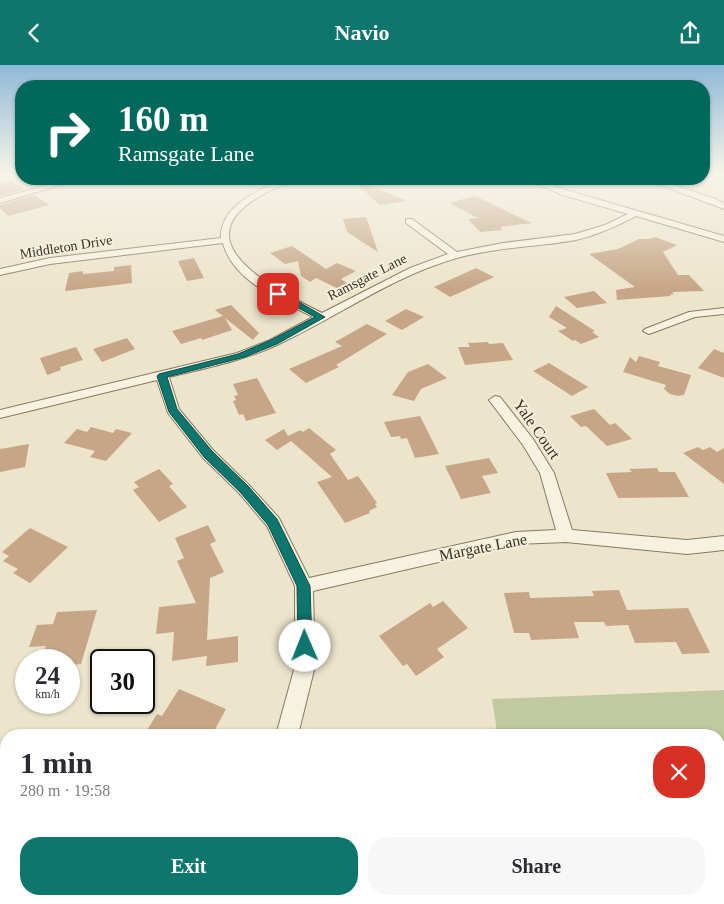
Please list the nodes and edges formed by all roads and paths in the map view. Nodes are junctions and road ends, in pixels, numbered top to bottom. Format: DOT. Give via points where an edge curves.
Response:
graph roads {
  1 [pos="237,211"];
  2 [pos="629,211"];
  3 [pos="635,213"];
  4 [pos="409,221"];
  5 [pos="724,227"];
  6 [pos="711,235"];
  7 [pos="724,239"];
  8 [pos="225,240"];
  9 [pos="455,255"];
  10 [pos="0,272"];
  11 [pos="724,311"];
  12 [pos="321,317"];
  13 [pos="649,331"];
  14 [pos="162,376"];
  15 [pos="495,400"];
  16 [pos="0,413"];
  17 [pos="566,537"];
  18 [pos="724,543"];
  19 [pos="304,586"];
  20 [pos="289,729"];
  1 -- 8 [label="street" via="225,228"];
  2 -- 3 [label="street"];
  3 -- 6 [label="street"];
  3 -- 9 [label="street, Ramsgate Lane" via="608,227 576,237"];
  4 -- 9 [label="street"];
  5 -- 6 [label="street"];
  6 -- 7 [label="street"];
  8 -- 10 [label="street, Middleton Drive" via="50,261"];
  8 -- 12 [label="street" via="241,266 264,286"];
  9 -- 12 [label="street, Ramsgate Lane" via="413,270"];
  11 -- 13 [label="street" via="693,314"];
  12 -- 14 [label="street, Ramsgate Lane" via="241,355"];
  14 -- 16 [label="street, Ramsgate Lane"];
  14 -- 19 [label="street" via="173,410 208,454 273,523"];
  15 -- 17 [label="street, Yale Court" via="528,442 547,473"];
  17 -- 18 [label="street, Margate Lane" via="687,547"];
  17 -- 19 [label="street, Margate Lane" via="516,538"];
  19 -- 20 [label="street" via="305,666"];
}
